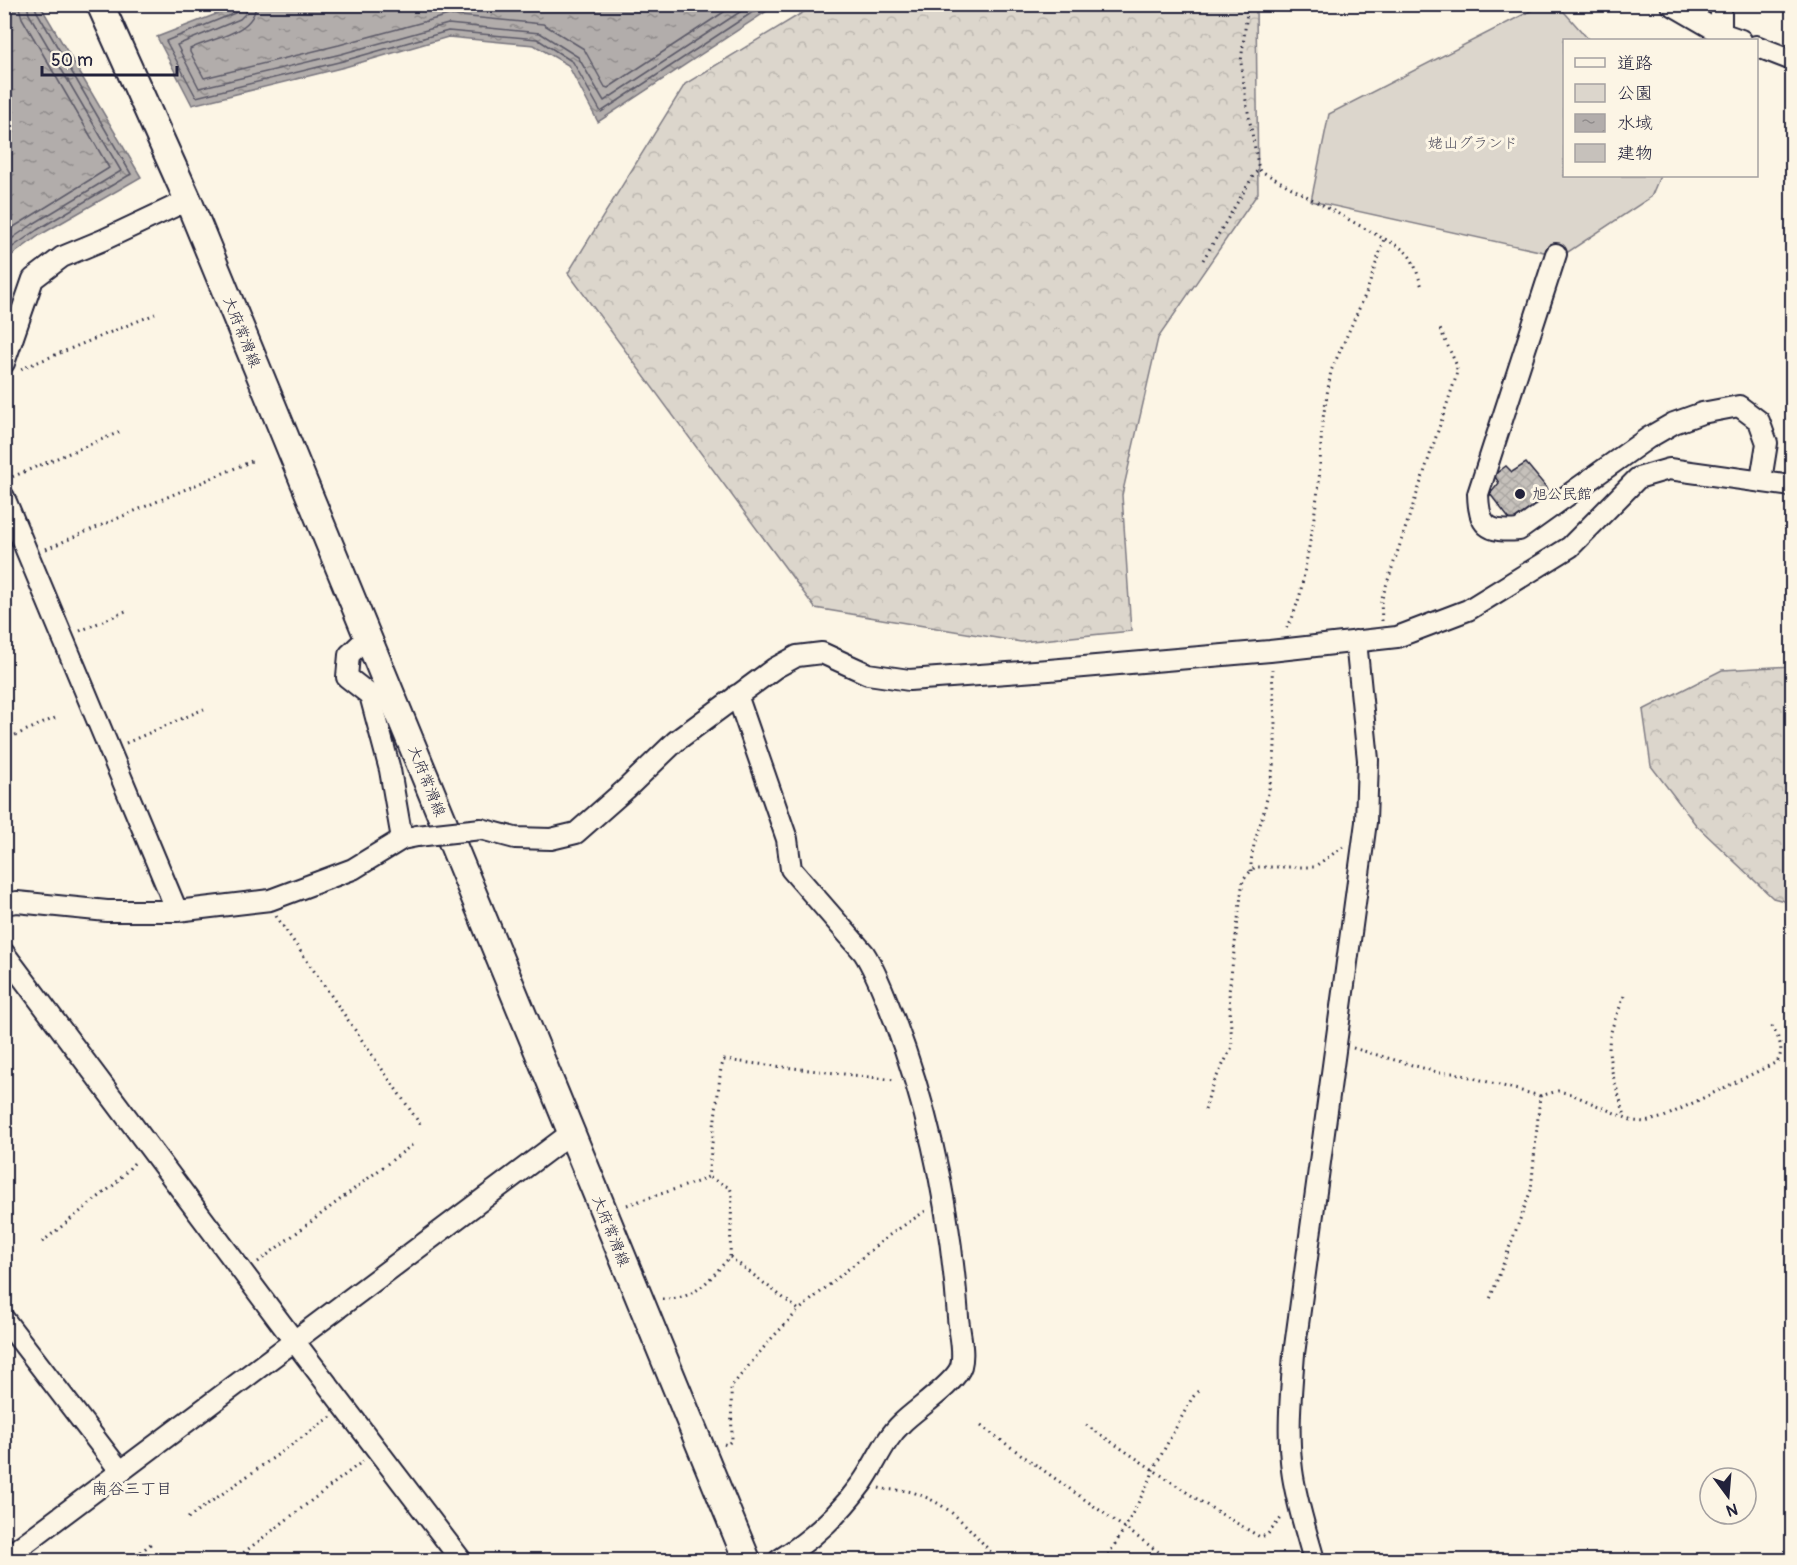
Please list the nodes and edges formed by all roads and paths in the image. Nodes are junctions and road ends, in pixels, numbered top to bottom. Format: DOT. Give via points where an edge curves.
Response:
graph roads {
  1 [pos="100,4"];
  2 [pos="1248,4"];
  3 [pos="1671,4"];
  4 [pos="1721,4"];
  5 [pos="1721,33"];
  6 [pos="1738,39"];
  7 [pos="1758,47"];
  8 [pos="1792,60"];
  9 [pos="1259,170"];
  10 [pos="188,200"];
  11 [pos="1384,239"];
  12 [pos="1556,254"];
  13 [pos="1203,260"];
  14 [pos="1422,287"];
  15 [pos="155,314"];
  16 [pos="1440,329"];
  17 [pos="11,367"];
  18 [pos="122,431"];
  19 [pos="254,460"];
  20 [pos="4,480"];
  21 [pos="1761,480"];
  22 [pos="1792,486"];
  23 [pos="4,498"];
  24 [pos="29,557"];
  25 [pos="128,610"];
  26 [pos="368,637"];
  27 [pos="1383,638"];
  28 [pos="63,639"];
  29 [pos="1356,641"];
  30 [pos="1275,650"];
  31 [pos="736,695"];
  32 [pos="204,709"];
  33 [pos="56,718"];
  34 [pos="4,740"];
  35 [pos="110,750"];
  36 [pos="410,838"];
  37 [pos="1364,839"];
  38 [pos="1251,871"];
  39 [pos="270,900"];
  40 [pos="4,904"];
  41 [pos="177,911"];
  42 [pos="4,953"];
  43 [pos="1624,996"];
  44 [pos="1770,1023"];
  45 [pos="1336,1043"];
  46 [pos="915,1081"];
  47 [pos="1540,1095"];
  48 [pos="1205,1110"];
  49 [pos="1625,1117"];
  50 [pos="420,1124"];
  51 [pos="571,1133"];
  52 [pos="412,1145"];
  53 [pos="149,1147"];
  54 [pos="708,1177"];
  55 [pos="627,1205"];
  56 [pos="944,1205"];
  57 [pos="42,1242"];
  58 [pos="730,1257"];
  59 [pos="243,1274"];
  60 [pos="1490,1299"];
  61 [pos="640,1301"];
  62 [pos="799,1310"];
  63 [pos="4,1319"];
  64 [pos="295,1342"];
  65 [pos="1199,1390"];
  66 [pos="344,1407"];
  67 [pos="1086,1425"];
  68 [pos="981,1426"];
  69 [pos="722,1443"];
  70 [pos="377,1450"];
  71 [pos="1153,1470"];
  72 [pos="121,1472"];
  73 [pos="863,1481"];
  74 [pos="1298,1501"];
  75 [pos="188,1518"];
  76 [pos="1125,1528"];
  77 [pos="153,1542"];
  78 [pos="4,1559"];
  79 [pos="131,1560"];
  80 [pos="234,1560"];
  81 [pos="460,1560"];
  82 [pos="747,1560"];
  83 [pos="779,1560"];
  84 [pos="998,1560"];
  85 [pos="1105,1560"];
  86 [pos="1170,1560"];
  87 [pos="1314,1560"];
  1 -- 10 [label="main road, 大府常滑線"];
  2 -- 9 [label="path" via="1241,62"];
  3 -- 5 [label="street"];
  4 -- 5 [label="street"];
  5 -- 6 [label="street"];
  7 -- 8 [label="street"];
  9 -- 11 [label="path"];
  9 -- 13 [label="path"];
  10 -- 17 [label="street" via="62,257 33,279"];
  10 -- 26 [label="main road, 大府常滑線"];
  11 -- 14 [label="path" via="1405,249"];
  11 -- 30 [label="path" via="1363,301 1331,371 1322,424 1319,483 1300,595"];
  12 -- 21 [label="street" via="1478,494 1478,512 1486,525 1500,532 1519,530 1674,423 1739,406 1759,421 1767,443"];
  15 -- 17 [label="path"];
  16 -- 27 [label="path" via="1457,366 1456,376 1381,602"];
  18 -- 20 [label="path"];
  19 -- 24 [label="path"];
  21 -- 22 [label="street"];
  21 -- 27 [label="street" via="1669,469 1638,478 1570,547 1534,570 1468,610 1397,637"];
  23 -- 24 [label="street"];
  24 -- 28 [label="street"];
  25 -- 28 [label="path"];
  26 -- 36 [label="street" via="349,655 347,677 370,694"];
  26 -- 51 [label="main road, 大府常滑線"];
  27 -- 29 [label="street"];
  28 -- 35 [label="street"];
  29 -- 30 [label="street"];
  29 -- 37 [label="street" via="1368,760"];
  30 -- 31 [label="street" via="909,680 868,674 822,653 797,656"];
  30 -- 38 [label="path" via="1275,744"];
  31 -- 36 [label="street, bridge" via="676,741 576,833 551,839 515,838 481,829"];
  31 -- 46 [label="street" via="786,839 791,869 874,968"];
  32 -- 35 [label="path"];
  33 -- 34 [label="path"];
  35 -- 41 [label="street"];
  36 -- 39 [label="street" via="353,869"];
  37 -- 38 [label="path" via="1353,840 1314,867 1255,867"];
  37 -- 45 [label="street"];
  38 -- 48 [label="path" via="1243,879 1229,992 1232,1047 1211,1088"];
  39 -- 41 [label="street"];
  39 -- 50 [label="path" via="272,909"];
  40 -- 41 [label="street"];
  42 -- 53 [label="street"];
  43 -- 49 [label="path" via="1609,1045"];
  44 -- 49 [label="path" via="1781,1046 1782,1055 1777,1062 1664,1117 1645,1122"];
  45 -- 47 [label="path" via="1440,1073 1455,1072"];
  45 -- 74 [label="street" via="1294,1354 1289,1436"];
  46 -- 54 [label="path" via="724,1060"];
  46 -- 56 [label="street"];
  47 -- 49 [label="path" via="1558,1091 1571,1094"];
  47 -- 60 [label="path" via="1531,1190"];
  51 -- 61 [label="main road, 大府常滑線"];
  51 -- 64 [label="street"];
  52 -- 59 [label="path"];
  53 -- 57 [label="path" via="116,1184"];
  53 -- 59 [label="street"];
  54 -- 55 [label="path"];
  54 -- 58 [label="path" via="730,1188 732,1193"];
  56 -- 62 [label="path" via="912,1218"];
  56 -- 73 [label="street" via="955,1269 960,1367 945,1387 886,1440"];
  58 -- 61 [label="path" via="688,1296"];
  58 -- 62 [label="path"];
  59 -- 64 [label="street"];
  61 -- 82 [label="main road, 大府常滑線"];
  62 -- 69 [label="path" via="731,1387 732,1440 727,1445"];
  63 -- 72 [label="street"];
  64 -- 66 [label="street"];
  64 -- 72 [label="street"];
  65 -- 71 [label="path"];
  66 -- 70 [label="street"];
  66 -- 75 [label="path"];
  67 -- 71 [label="path"];
  68 -- 76 [label="path"];
  70 -- 80 [label="path"];
  70 -- 81 [label="street"];
  71 -- 74 [label="path" via="1260,1537 1267,1535"];
  71 -- 76 [label="path"];
  72 -- 78 [label="street"];
  73 -- 83 [label="street" via="799,1548"];
  73 -- 84 [label="path" via="882,1489 909,1491 948,1509"];
  74 -- 87 [label="street"];
  76 -- 85 [label="path"];
  76 -- 86 [label="path"];
  77 -- 79 [label="path"];
}
